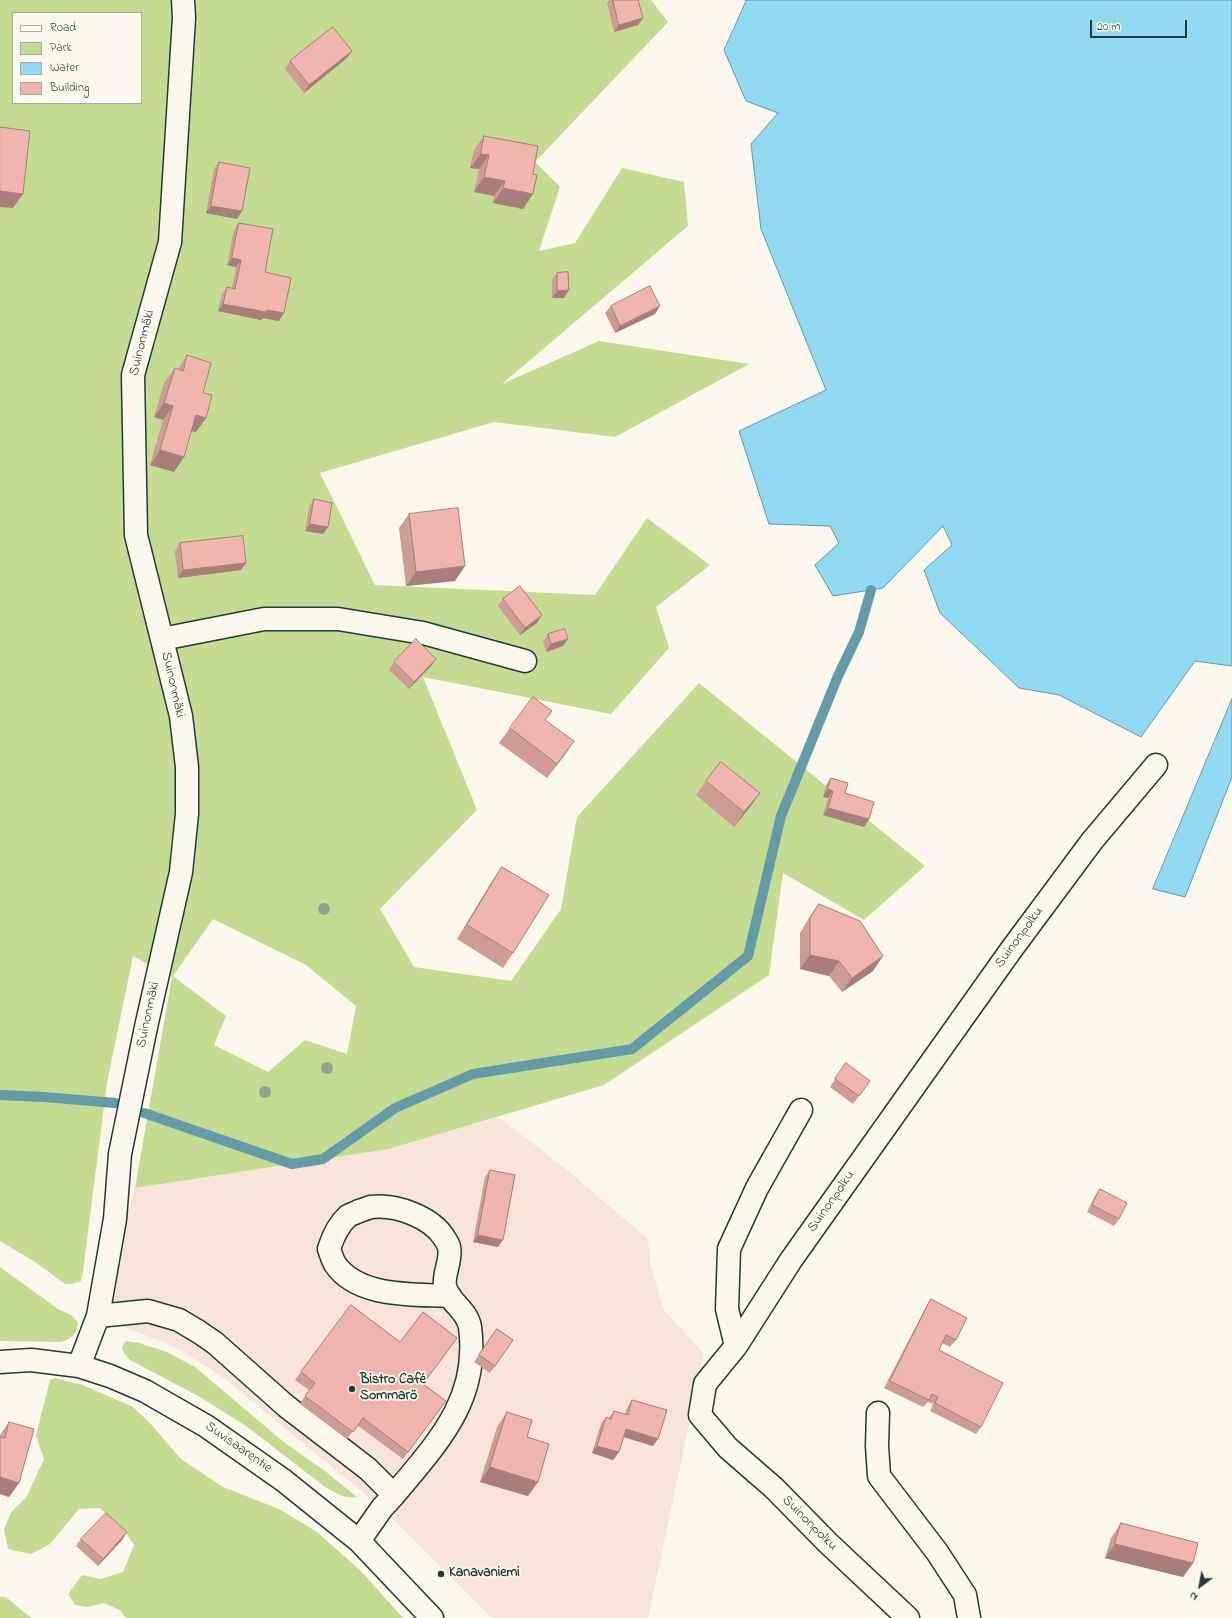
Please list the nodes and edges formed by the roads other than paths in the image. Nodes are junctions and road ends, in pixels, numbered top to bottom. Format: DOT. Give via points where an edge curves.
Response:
graph roads {
  1 [pos="183,0"];
  2 [pos="162,639"];
  3 [pos="525,661"];
  4 [pos="1156,765"];
  5 [pos="802,1110"];
  6 [pos="450,1296"];
  7 [pos="98,1316"];
  8 [pos="736,1346"];
  9 [pos="0,1362"];
  10 [pos="79,1366"];
  11 [pos="878,1413"];
  12 [pos="394,1495"];
  13 [pos="359,1541"];
  14 [pos="432,1618"];
  15 [pos="908,1618"];
  16 [pos="968,1618"];
  1 -- 2 [label="street, Suinonmäki" via="170,242 133,375 136,535"];
  2 -- 3 [label="street" via="264,619 338,619 423,633"];
  2 -- 7 [label="street, Suinonmäki" via="181,716 187,767 187,814 180,872 120,1154 115,1219"];
  4 -- 8 [label="street, Suinonpolku" via="1092,841 1011,950 791,1260"];
  5 -- 8 [label="street" via="757,1188 729,1249 727,1309"];
  6 -- 6 [label="street" via="445,1286 449,1247 440,1230 422,1218 398,1209 370,1207 349,1215 336,1230 329,1249 335,1264 349,1278 368,1288"];
  6 -- 12 [label="street" via="463,1310 470,1326 471,1365 465,1391 455,1415"];
  7 -- 10 [label="street, Suinonmäki"];
  7 -- 12 [label="street" via="148,1311 179,1320 199,1332 286,1406 368,1469"];
  8 -- 15 [label="street, Suinonpolku" via="705,1384 700,1415 728,1448 774,1488"];
  9 -- 10 [label="street, Suvisaarentie" via="31,1360"];
  10 -- 13 [label="street, Suvisaarentie" via="145,1391 206,1426 283,1480"];
  11 -- 16 [label="street" via="879,1476 937,1552 965,1595"];
  12 -- 13 [label="street"];
  13 -- 14 [label="street, Suvisaarentie"];
}
